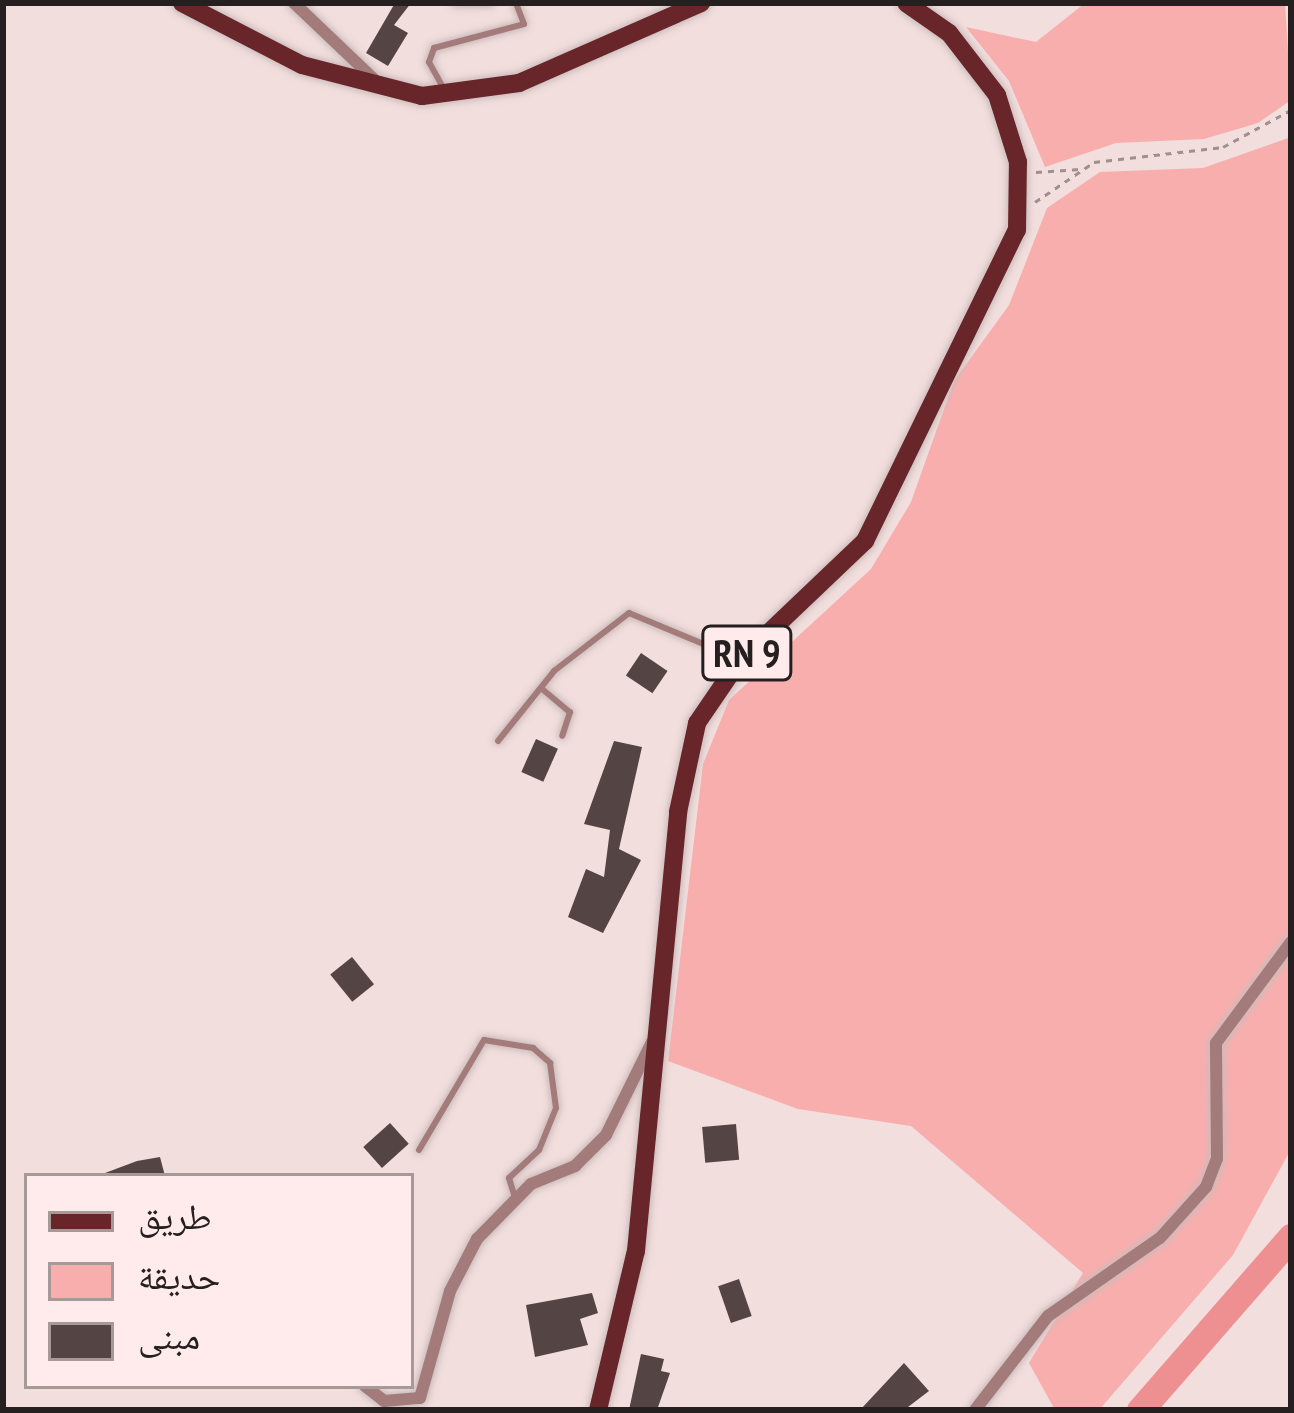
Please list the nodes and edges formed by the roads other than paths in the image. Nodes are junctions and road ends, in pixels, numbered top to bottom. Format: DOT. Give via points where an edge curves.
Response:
graph roads {
  1 [pos="182,3"];
  2 [pos="294,3"];
  3 [pos="454,3"];
  4 [pos="491,3"];
  5 [pos="516,3"];
  6 [pos="701,3"];
  7 [pos="906,3"];
  8 [pos="388,92"];
  9 [pos="447,94"];
  10 [pos="740,660"];
  11 [pos="541,688"];
  12 [pos="562,736"];
  13 [pos="498,741"];
  14 [pos="1291,942"];
  15 [pos="652,1042"];
  16 [pos="419,1150"];
  17 [pos="515,1198"];
  18 [pos="369,1389"];
  19 [pos="598,1410"];
  20 [pos="975,1410"];
  1 -- 8 [label="main road" via="302,65"];
  2 -- 8 [label="street"];
  3 -- 4 [label="lane"];
  5 -- 9 [label="lane" via="524,24 434,48 429,62"];
  6 -- 9 [label="main road" via="519,82"];
  7 -- 10 [label="main road, RN 9" via="985,73 1018,162 1020,214 1004,267 941,371 866,541"];
  8 -- 9 [label="main road"];
  10 -- 11 [label="lane" via="634,612"];
  10 -- 15 [label="main road, RN 9" via="697,723 682,782"];
  11 -- 12 [label="lane" via="570,712"];
  11 -- 13 [label="lane"];
  14 -- 20 [label="street" via="1216,1043 1218,1143 1206,1187 1160,1238 1048,1316"];
  15 -- 17 [label="street" via="606,1136 575,1166"];
  15 -- 19 [label="main road, RN 9" via="636,1251"];
  16 -- 17 [label="lane" via="484,1040 533,1048 550,1063 556,1108 539,1150 509,1178"];
  17 -- 18 [label="street" via="477,1239 450,1291 420,1398 384,1401"];
}
